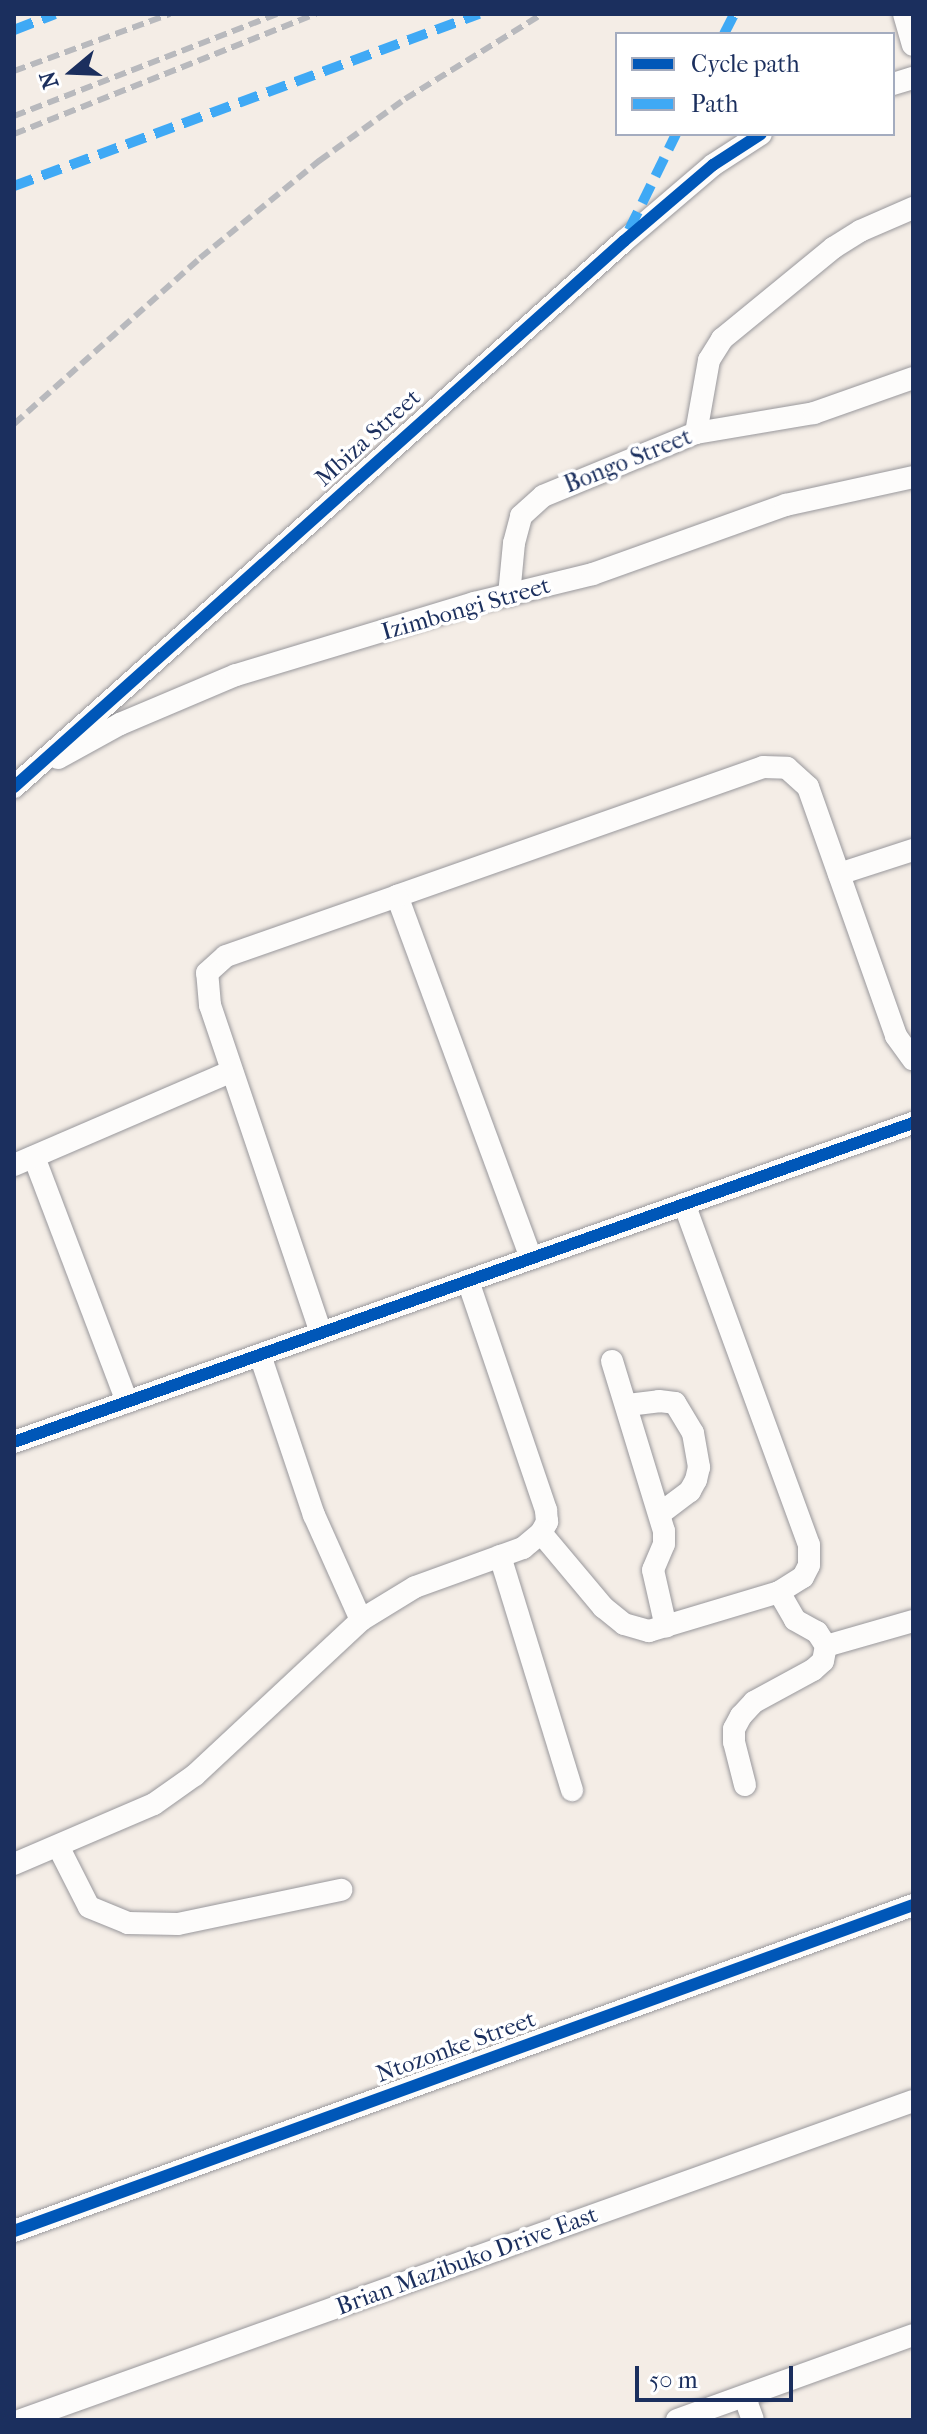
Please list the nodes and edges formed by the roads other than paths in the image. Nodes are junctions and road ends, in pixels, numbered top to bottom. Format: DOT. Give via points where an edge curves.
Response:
graph roads {
  1 [pos="904,14"];
  2 [pos="913,45"];
  3 [pos="758,136"];
  4 [pos="913,208"];
  5 [pos="913,378"];
  6 [pos="696,433"];
  7 [pos="913,477"];
  8 [pos="509,595"];
  9 [pos="22,780"];
  10 [pos="913,850"];
  11 [pos="839,874"];
  12 [pos="397,896"];
  13 [pos="913,1059"];
  14 [pos="232,1071"];
  15 [pos="913,1123"];
  16 [pos="24,1161"];
  17 [pos="684,1204"];
  18 [pos="531,1258"];
  19 [pos="468,1281"];
  20 [pos="321,1333"];
  21 [pos="260,1355"];
  22 [pos="612,1361"];
  23 [pos="127,1402"];
  24 [pos="628,1405"];
  25 [pos="14,1442"];
  26 [pos="660,1514"];
  27 [pos="541,1533"];
  28 [pos="500,1556"];
  29 [pos="779,1592"];
  30 [pos="361,1620"];
  31 [pos="913,1621"];
  32 [pos="666,1627"];
  33 [pos="826,1646"];
  34 [pos="745,1785"];
  35 [pos="572,1790"];
  36 [pos="58,1846"];
  37 [pos="14,1864"];
  38 [pos="341,1890"];
  39 [pos="913,1905"];
  40 [pos="913,2101"];
  41 [pos="14,2231"];
  42 [pos="913,2335"];
  43 [pos="745,2398"];
  44 [pos="21,2420"];
  45 [pos="677,2420"];
  46 [pos="753,2420"];
  1 -- 2 [label="street"];
  3 -- 9 [label="street, Mbiza Street" via="713,165 624,241"];
  4 -- 6 [label="street" via="833,248 722,339 709,360"];
  5 -- 6 [label="street, Bongo Street" via="814,413"];
  6 -- 8 [label="street, Bongo Street" via="575,481 527,508 514,543"];
  7 -- 8 [label="street, Izimbongi Street" via="786,505 593,574"];
  8 -- 9 [label="street, Izimbongi Street" via="236,675 120,724"];
  10 -- 11 [label="street"];
  11 -- 12 [label="street" via="808,787 796,773 777,766"];
  11 -- 13 [label="street" via="896,1036"];
  12 -- 14 [label="street" via="226,956 210,967 210,1005"];
  12 -- 18 [label="street"];
  14 -- 16 [label="street"];
  14 -- 20 [label="street"];
  15 -- 17 [label="street"];
  16 -- 23 [label="street"];
  17 -- 18 [label="street"];
  17 -- 29 [label="street" via="809,1545 803,1577"];
  18 -- 19 [label="street"];
  19 -- 20 [label="street"];
  19 -- 27 [label="street" via="546,1510"];
  20 -- 21 [label="street"];
  21 -- 23 [label="street"];
  21 -- 30 [label="street" via="314,1515"];
  22 -- 24 [label="street"];
  23 -- 25 [label="street"];
  24 -- 26 [label="street"];
  24 -- 26 [label="street" via="675,1403 693,1433 696,1480"];
  26 -- 32 [label="street" via="664,1544 653,1570"];
  27 -- 28 [label="street" via="523,1548"];
  27 -- 32 [label="street" via="603,1607 624,1624 649,1631"];
  28 -- 30 [label="street" via="415,1587"];
  28 -- 35 [label="street"];
  29 -- 32 [label="street"];
  29 -- 33 [label="street" via="795,1620 817,1632"];
  30 -- 36 [label="street" via="173,1793"];
  31 -- 33 [label="street"];
  33 -- 34 [label="street" via="823,1661 813,1670 754,1702 741,1716 734,1742"];
  36 -- 37 [label="street"];
  36 -- 38 [label="street" via="89,1907 128,1923 178,1924"];
  39 -- 41 [label="street, Ntozonke Street"];
  40 -- 44 [label="street, Brian Mazibuko Drive East"];
  42 -- 43 [label="street"];
  43 -- 45 [label="street"];
  43 -- 46 [label="street"];
}
